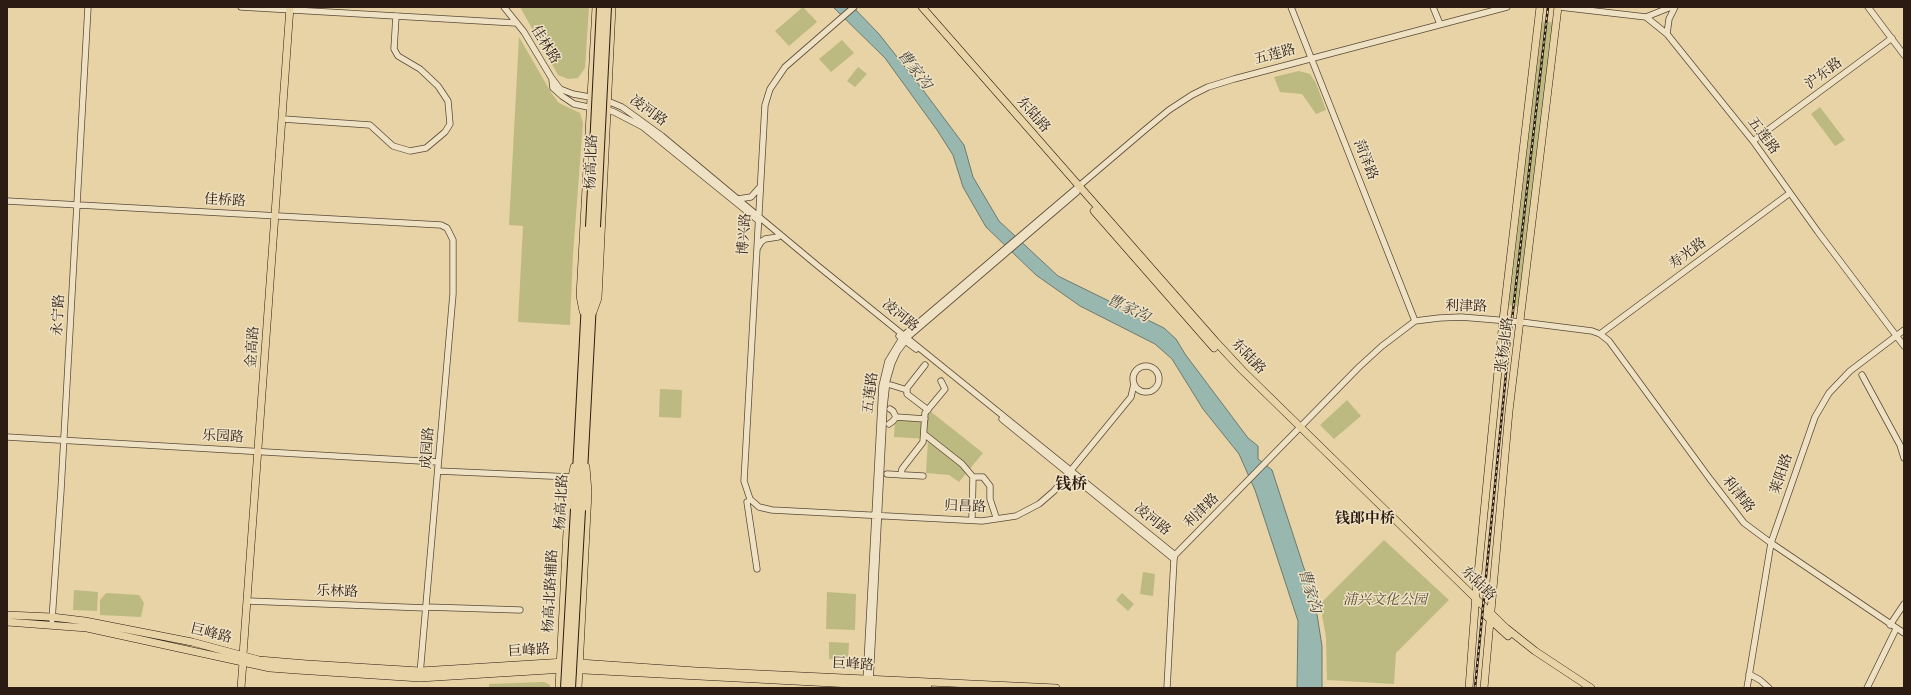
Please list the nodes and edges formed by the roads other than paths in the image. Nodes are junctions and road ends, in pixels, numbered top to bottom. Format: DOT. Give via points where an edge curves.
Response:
graph roads {
  1 [pos="88,7"];
  2 [pos="241,7"];
  3 [pos="504,7"];
  4 [pos="596,7"];
  5 [pos="601,7"];
  6 [pos="608,7"];
  7 [pos="612,7"];
  8 [pos="854,7"];
  9 [pos="915,7"];
  10 [pos="922,7"];
  11 [pos="1291,7"];
  12 [pos="1433,7"];
  13 [pos="1507,7"];
  14 [pos="1540,7"];
  15 [pos="1559,7"];
  16 [pos="1670,7"];
  17 [pos="1675,7"];
  18 [pos="1868,7"];
  19 [pos="290,8"];
  20 [pos="396,16"];
  21 [pos="1646,17"];
  22 [pos="515,21"];
  23 [pos="1440,24"];
  24 [pos="1667,34"];
  25 [pos="1892,38"];
  26 [pos="1904,55"];
  27 [pos="1312,58"];
  28 [pos="551,77"];
  29 [pos="591,98"];
  30 [pos="607,100"];
  31 [pos="591,108"];
  32 [pos="607,109"];
  33 [pos="283,119"];
  34 [pos="1753,141"];
  35 [pos="760,186"];
  36 [pos="1077,189"];
  37 [pos="1790,193"];
  38 [pos="738,199"];
  39 [pos="7,201"];
  40 [pos="78,205"];
  41 [pos="276,216"];
  42 [pos="758,218"];
  43 [pos="441,225"];
  44 [pos="593,227"];
  45 [pos="778,237"];
  46 [pos="756,251"];
  47 [pos="588,318"];
  48 [pos="1503,320"];
  49 [pos="1415,321"];
  50 [pos="1521,322"];
  51 [pos="1904,330"];
  52 [pos="1600,334"];
  53 [pos="1896,335"];
  54 [pos="904,338"];
  55 [pos="1904,346"];
  56 [pos="925,365"];
  57 [pos="1862,375"];
  58 [pos="942,381"];
  59 [pos="1134,384"];
  60 [pos="892,385"];
  61 [pos="907,390"];
  62 [pos="1144,392"];
  63 [pos="1131,397"];
  64 [pos="890,409"];
  65 [pos="928,410"];
  66 [pos="896,417"];
  67 [pos="925,419"];
  68 [pos="889,424"];
  69 [pos="1299,428"];
  70 [pos="924,434"];
  71 [pos="7,437"];
  72 [pos="64,440"];
  73 [pos="581,449"];
  74 [pos="259,451"];
  75 [pos="1904,458"];
  76 [pos="438,462"];
  77 [pos="438,472"];
  78 [pos="1070,472"];
  79 [pos="887,474"];
  80 [pos="901,475"];
  81 [pos="923,476"];
  82 [pos="572,477"];
  83 [pos="973,477"];
  84 [pos="748,500"];
  85 [pos="578,509"];
  86 [pos="877,515"];
  87 [pos="972,517"];
  88 [pos="996,517"];
  89 [pos="1771,543"];
  90 [pos="1174,557"];
  91 [pos="757,569"];
  92 [pos="248,601"];
  93 [pos="1476,603"];
  94 [pos="1904,604"];
  95 [pos="426,607"];
  96 [pos="520,610"];
  97 [pos="7,615"];
  98 [pos="1489,617"];
  99 [pos="52,621"];
  100 [pos="7,622"];
  101 [pos="1890,625"];
  102 [pos="1896,629"];
  103 [pos="1904,633"];
  104 [pos="243,659"];
  105 [pos="560,666"];
  106 [pos="579,666"];
  107 [pos="420,674"];
  108 [pos="1749,674"];
  109 [pos="868,684"];
  110 [pos="241,688"];
  111 [pos="559,688"];
  112 [pos="565,688"];
  113 [pos="571,688"];
  114 [pos="578,688"];
  115 [pos="928,688"];
  116 [pos="1056,688"];
  117 [pos="1167,688"];
  118 [pos="1470,688"];
  119 [pos="1484,688"];
  120 [pos="1582,688"];
  121 [pos="1591,688"];
  122 [pos="1747,688"];
  123 [pos="1769,688"];
  124 [pos="1867,688"];
  1 -- 40 [label="street, 永宁路"];
  2 -- 19 [label="street"];
  3 -- 22 [label="street, 佳林路"];
  4 -- 29 [label="main road, 杨高北路"];
  5 -- 44 [label="highway, 杨高北路, bridge"];
  6 -- 44 [label="highway, 杨高北路, bridge"];
  7 -- 30 [label="main road, 杨高北路"];
  8 -- 35 [label="street, 博兴路" via="789,63 770,89 764,114"];
  9 -- 36 [label="main road, 东陆路"];
  10 -- 36 [label="main road, 东陆路"];
  11 -- 27 [label="street, 菏泽路"];
  12 -- 23 [label="street"];
  13 -- 23 [label="street, 五莲路"];
  14 -- 48 [label="main road, 张杨北路"];
  15 -- 21 [label="street"];
  15 -- 50 [label="main road, 张杨北路"];
  16 -- 21 [label="street"];
  17 -- 24 [label="street" via="1669,19"];
  18 -- 25 [label="street"];
  19 -- 20 [label="street"];
  19 -- 22 [label="street"];
  19 -- 33 [label="main road, 金高路"];
  20 -- 22 [label="street"];
  20 -- 33 [label="street" via="394,49 398,56 420,69 438,86 448,101 450,124 445,132 426,148 410,150 394,146 370,125"];
  21 -- 24 [label="street, 五莲路"];
  22 -- 28 [label="street, 佳林路"];
  23 -- 27 [label="street, 五莲路"];
  24 -- 34 [label="street, 五莲路"];
  25 -- 26 [label="street"];
  25 -- 34 [label="street, 沪东路"];
  27 -- 36 [label="street, 五莲路" via="1217,84 1192,95 1170,110"];
  27 -- 49 [label="street, 菏泽路"];
  28 -- 29 [label="street, 佳林路" via="560,89"];
  28 -- 31 [label="street, 佳林路" via="554,88 562,96 574,104"];
  29 -- 30 [label="street, 佳林路"];
  29 -- 31 [label="main road, 杨高北路"];
  30 -- 32 [label="main road, 杨高北路"];
  30 -- 38 [label="street, 凌河路" via="645,123"];
  31 -- 32 [label="street, 佳林路"];
  31 -- 47 [label="main road, 杨高北路" via="580,296"];
  32 -- 42 [label="street, 凌河路" via="643,127"];
  32 -- 47 [label="main road, 杨高北路" via="598,298"];
  33 -- 41 [label="main road, 金高路"];
  34 -- 37 [label="street, 五莲路"];
  35 -- 38 [label="street" via="751,197"];
  35 -- 42 [label="street, 博兴路"];
  36 -- 54 [label="street, 五莲路"];
  36 -- 69 [label="main road, 东陆路" via="1221,355"];
  37 -- 52 [label="street, 寿光路"];
  37 -- 53 [label="street, 五莲路"];
  38 -- 42 [label="street, 凌河路"];
  39 -- 40 [label="street, 佳桥路"];
  40 -- 41 [label="street, 佳桥路"];
  40 -- 72 [label="street, 永宁路"];
  41 -- 43 [label="street, 佳桥路"];
  41 -- 74 [label="main road, 金高路"];
  42 -- 45 [label="street, 凌河路"];
  42 -- 46 [label="street, 博兴路"];
  42 -- 54 [label="street, 凌河路"];
  43 -- 76 [label="street, 成园路" via="447,228 452,236 453,294"];
  44 -- 47 [label="highway, 杨高北路"];
  45 -- 46 [label="street" via="765,239"];
  45 -- 54 [label="street, 凌河路"];
  46 -- 84 [label="street, 博兴路" via="744,481"];
  47 -- 73 [label="highway, 杨高北路"];
  48 -- 49 [label="street, 利津路" via="1461,316"];
  48 -- 50 [label="street, 利津路"];
  48 -- 93 [label="main road, 张杨北路"];
  49 -- 69 [label="street, 利津路" via="1359,367"];
  50 -- 52 [label="street, 利津路" via="1592,330"];
  50 -- 98 [label="main road, 张杨北路" via="1509,411"];
  51 -- 53 [label="street, 莱阳路"];
  52 -- 89 [label="street, 利津路" via="1609,342 1740,517"];
  53 -- 55 [label="street, 五莲路"];
  53 -- 89 [label="street, 莱阳路" via="1850,371 1829,392 1815,417"];
  54 -- 78 [label="street, 凌河路"];
  54 -- 86 [label="street, 五莲路" via="892,363 886,386"];
  56 -- 61 [label="street"];
  57 -- 75 [label="street" via="1900,445"];
  58 -- 65 [label="street" via="946,389"];
  59 -- 62 [label="street"];
  59 -- 62 [label="street, 归昌路" via="1133,377 1138,369 1154,369 1158,375 1157,384 1153,390"];
  59 -- 63 [label="street, 归昌路"];
  60 -- 61 [label="street"];
  61 -- 65 [label="street" via="907,394"];
  62 -- 63 [label="street, 归昌路"];
  63 -- 78 [label="street, 归昌路"];
  64 -- 66 [label="street"];
  65 -- 67 [label="street"];
  66 -- 67 [label="street"];
  66 -- 68 [label="street"];
  67 -- 70 [label="street"];
  69 -- 90 [label="street, 利津路"];
  69 -- 93 [label="main road, 东陆路"];
  70 -- 80 [label="street" via="923,442 902,469"];
  70 -- 83 [label="street" via="962,464"];
  71 -- 72 [label="street, 乐园路"];
  72 -- 74 [label="street, 乐园路"];
  72 -- 99 [label="street, 永宁路"];
  73 -- 82 [label="main road, 杨高北路辅路"];
  73 -- 85 [label="highway, 杨高北路"];
  73 -- 106 [label="main road" via="588,492"];
  74 -- 76 [label="street, 乐园路"];
  74 -- 92 [label="main road, 金高路"];
  76 -- 77 [label="street, 成园路"];
  77 -- 82 [label="street"];
  77 -- 95 [label="street, 成园路"];
  78 -- 86 [label="street, 归昌路" via="1039,504 1011,518 982,520"];
  78 -- 90 [label="street, 凌河路"];
  79 -- 80 [label="street"];
  80 -- 81 [label="street"];
  82 -- 105 [label="main road, 杨高北路辅路"];
  83 -- 87 [label="street"];
  83 -- 88 [label="street" via="983,477 990,486 990,499"];
  84 -- 86 [label="street, 归昌路" via="759,507 772,510"];
  84 -- 91 [label="street, 博兴路"];
  85 -- 112 [label="highway, 杨高北路, bridge"];
  85 -- 113 [label="highway, 杨高北路, bridge"];
  86 -- 109 [label="street, 五莲路"];
  89 -- 101 [label="street, 利津路"];
  89 -- 108 [label="street, 莱阳路"];
  90 -- 117 [label="street"];
  92 -- 95 [label="street, 乐林路"];
  92 -- 104 [label="main road, 金高路"];
  93 -- 98 [label="main road, 东陆路"];
  93 -- 118 [label="main road, 张杨北路"];
  94 -- 101 [label="street"];
  95 -- 96 [label="street, 乐林路"];
  95 -- 107 [label="street, 成园路"];
  97 -- 99 [label="main road, 巨峰路"];
  98 -- 119 [label="main road, 张杨北路"];
  98 -- 120 [label="main road, 东陆路" via="1520,647"];
  98 -- 121 [label="main road, 东陆路"];
  99 -- 100 [label="main road, 巨峰路"];
  99 -- 104 [label="main road, 巨峰路" via="128,629"];
  101 -- 102 [label="street, 利津路"];
  102 -- 103 [label="street, 利津路"];
  102 -- 124 [label="street"];
  104 -- 107 [label="main road, 巨峰路"];
  104 -- 110 [label="main road, 金高路"];
  105 -- 106 [label="main road, 巨峰路"];
  105 -- 107 [label="main road, 巨峰路"];
  105 -- 111 [label="main road, 杨高北路辅路"];
  106 -- 109 [label="main road, 巨峰路"];
  106 -- 114 [label="main road"];
  108 -- 122 [label="street, 莱阳路"];
  108 -- 123 [label="street"];
  109 -- 115 [label="main road, 巨峰路"];
  109 -- 116 [label="main road, 巨峰路"];
}
